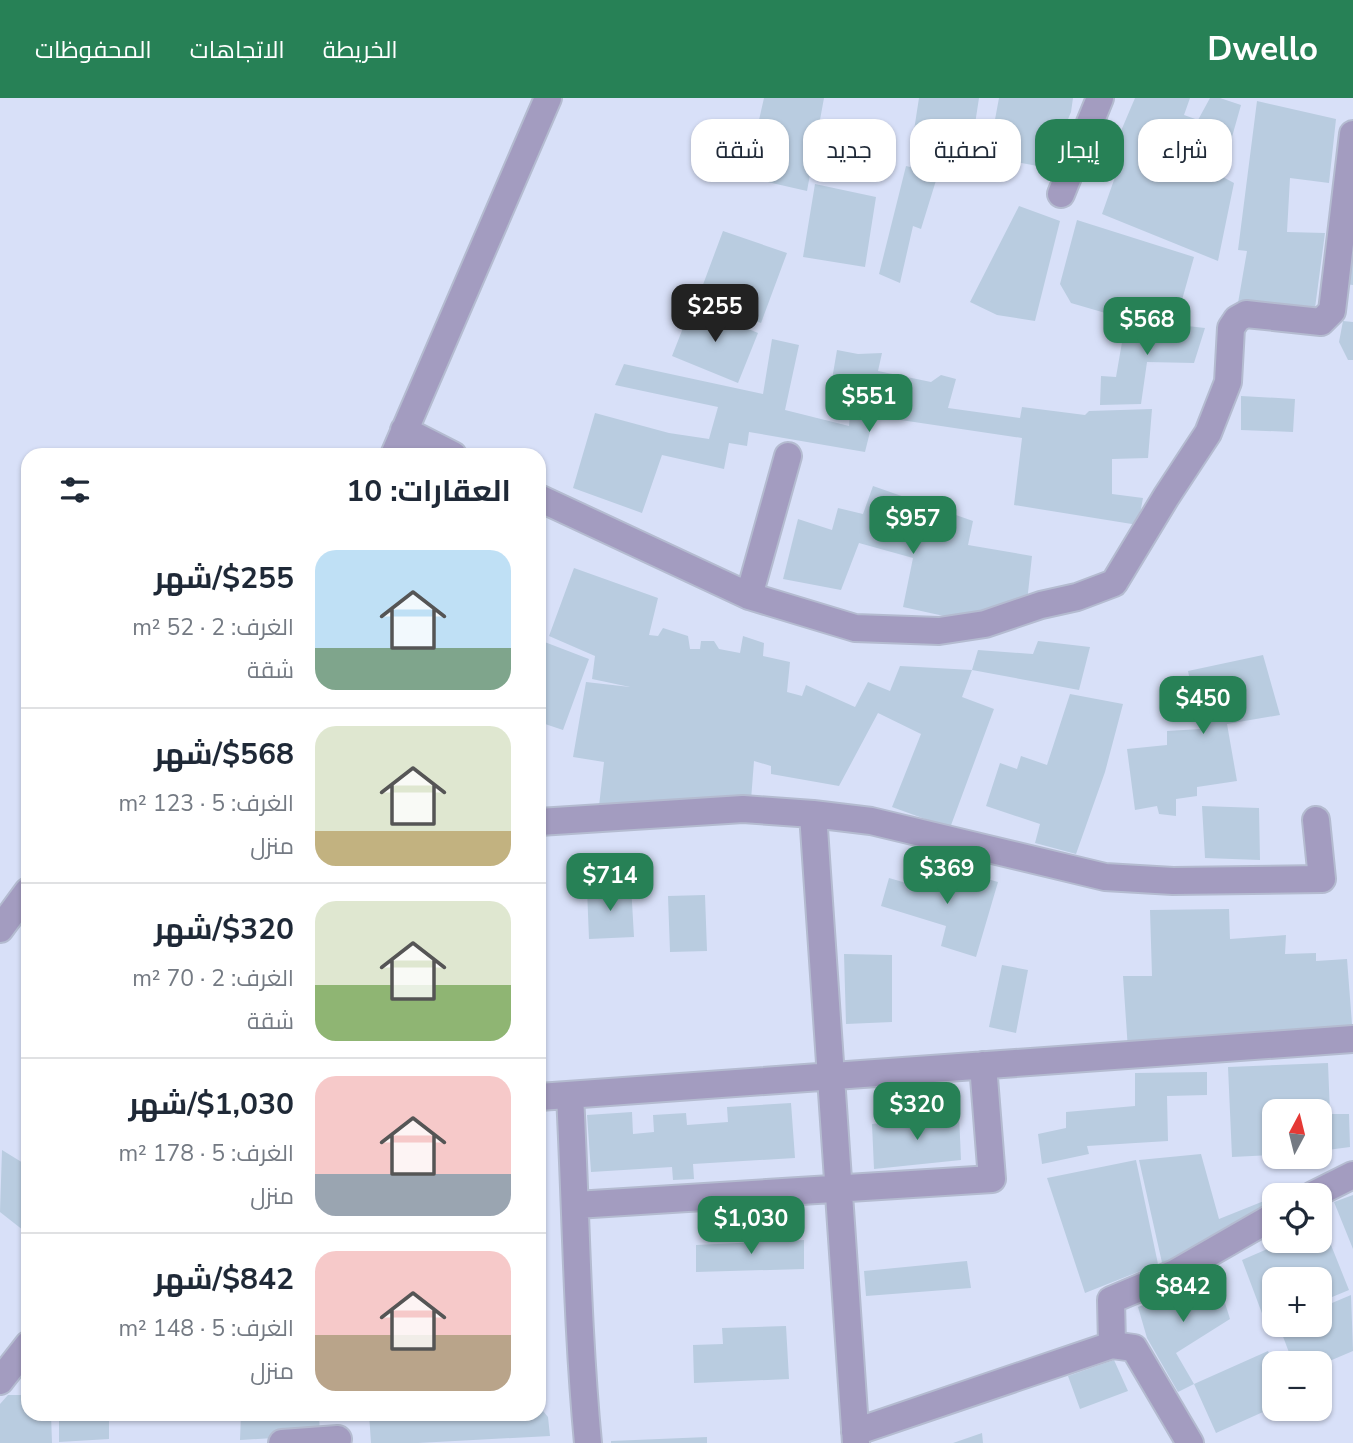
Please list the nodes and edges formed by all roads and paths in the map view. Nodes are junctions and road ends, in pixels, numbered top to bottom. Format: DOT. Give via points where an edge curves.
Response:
graph roads {
  1 [pos="548,98"];
  2 [pos="1100,98"];
  3 [pos="1353,134"];
  4 [pos="1061,194"];
  5 [pos="404,430"];
  6 [pos="397,448"];
  7 [pos="439,448"];
  8 [pos="788,456"];
  9 [pos="546,501"];
  10 [pos="749,596"];
  11 [pos="813,814"];
  12 [pos="1316,820"];
  13 [pos="546,822"];
  14 [pos="21,903"];
  15 [pos="0,929"];
  16 [pos="1353,1039"];
  17 [pos="983,1066"];
  18 [pos="831,1076"];
  19 [pos="570,1094"];
  20 [pos="546,1096"];
  21 [pos="1353,1175"];
  22 [pos="1332,1186"];
  23 [pos="838,1189"];
  24 [pos="576,1205"];
  25 [pos="1262,1223"];
  26 [pos="1112,1345"];
  27 [pos="21,1354"];
  28 [pos="0,1381"];
  29 [pos="338,1432"];
  30 [pos="855,1438"];
  31 [pos="282,1443"];
  32 [pos="587,1443"];
  33 [pos="1190,1443"];
  1 -- 5 [label="street"];
  2 -- 4 [label="street"];
  3 -- 10 [label="street" via="1332,311 1321,322 1246,314 1237,319 1231,328 1228,382 1208,433 1114,583 985,624 939,631 855,628"];
  5 -- 6 [label="street"];
  5 -- 7 [label="street"];
  8 -- 10 [label="street"];
  9 -- 10 [label="street"];
  11 -- 12 [label="street" via="871,821 1105,877 1173,881 1322,878"];
  11 -- 13 [label="street" via="743,809"];
  11 -- 18 [label="street"];
  14 -- 15 [label="street"];
  16 -- 17 [label="street"];
  17 -- 18 [label="street"];
  17 -- 23 [label="street" via="992,1179"];
  18 -- 19 [label="street"];
  18 -- 23 [label="street"];
  19 -- 20 [label="street"];
  19 -- 24 [label="street"];
  21 -- 22 [label="street"];
  23 -- 24 [label="street"];
  23 -- 30 [label="street"];
  24 -- 32 [label="street"];
  25 -- 26 [label="street" via="1175,1273 1111,1300"];
  26 -- 30 [label="street"];
  26 -- 33 [label="street" via="1134,1348"];
  27 -- 28 [label="street"];
  29 -- 31 [label="street"];
}
